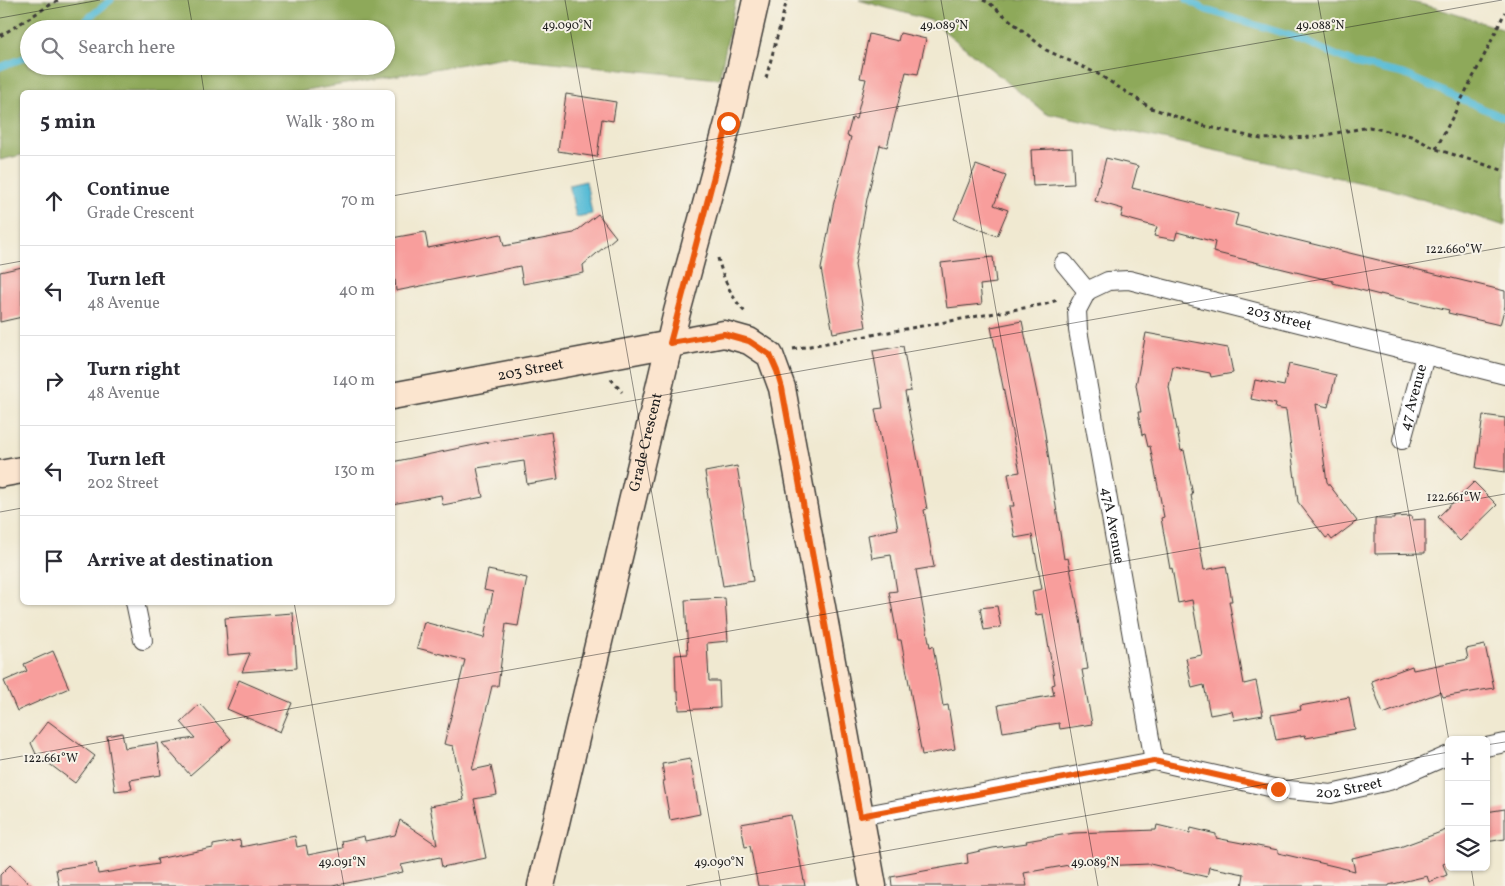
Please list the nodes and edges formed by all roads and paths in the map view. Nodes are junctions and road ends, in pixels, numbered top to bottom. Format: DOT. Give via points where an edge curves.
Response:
graph roads {
  1 [pos="58,0"];
  2 [pos="756,0"];
  3 [pos="787,0"];
  4 [pos="983,0"];
  5 [pos="1505,12"];
  6 [pos="26,20"];
  7 [pos="20,24"];
  8 [pos="0,36"];
  9 [pos="766,78"];
  10 [pos="1436,148"];
  11 [pos="1505,171"];
  12 [pos="717,255"];
  13 [pos="1064,263"];
  14 [pos="1087,291"];
  15 [pos="745,312"];
  16 [pos="670,343"];
  17 [pos="792,349"];
  18 [pos="1425,356"];
  19 [pos="1505,375"];
  20 [pos="614,381"];
  21 [pos="622,392"];
  22 [pos="395,395"];
  23 [pos="1402,440"];
  24 [pos="20,470"];
  25 [pos="0,474"];
  26 [pos="136,605"];
  27 [pos="143,640"];
  28 [pos="1505,743"];
  29 [pos="1490,745"];
  30 [pos="1445,757"];
  31 [pos="1154,761"];
  32 [pos="860,816"];
  33 [pos="541,886"];
  34 [pos="873,886"];
  1 -- 6 [label="path"];
  2 -- 16 [label="street, Grade Crescent" via="728,123"];
  3 -- 9 [label="path"];
  4 -- 10 [label="path" via="1046,50 1098,74 1151,108 1205,126 1261,140 1314,137 1369,127 1411,136"];
  5 -- 10 [label="path"];
  7 -- 8 [label="path"];
  10 -- 11 [label="path"];
  12 -- 15 [label="path" via="734,300"];
  13 -- 14 [label="street"];
  14 -- 17 [label="path" via="1046,304"];
  14 -- 18 [label="street, 203 Street" via="1108,281 1129,280"];
  14 -- 31 [label="street, 47A Avenue" via="1077,310 1078,330"];
  16 -- 22 [label="street, 203 Street"];
  16 -- 32 [label="street, 203 Street" via="724,334 749,341 770,355 777,371"];
  16 -- 33 [label="street, Grade Crescent"];
  18 -- 19 [label="street, 203 Street"];
  18 -- 23 [label="street, 47 Avenue"];
  20 -- 21 [label="path"];
  24 -- 25 [label="street"];
  26 -- 27 [label="street"];
  28 -- 29 [label="street"];
  30 -- 31 [label="street, 202 Street" via="1389,781 1331,794 1278,789"];
  31 -- 32 [label="street, 202 Street"];
  32 -- 34 [label="street, 203 Street"];
}
